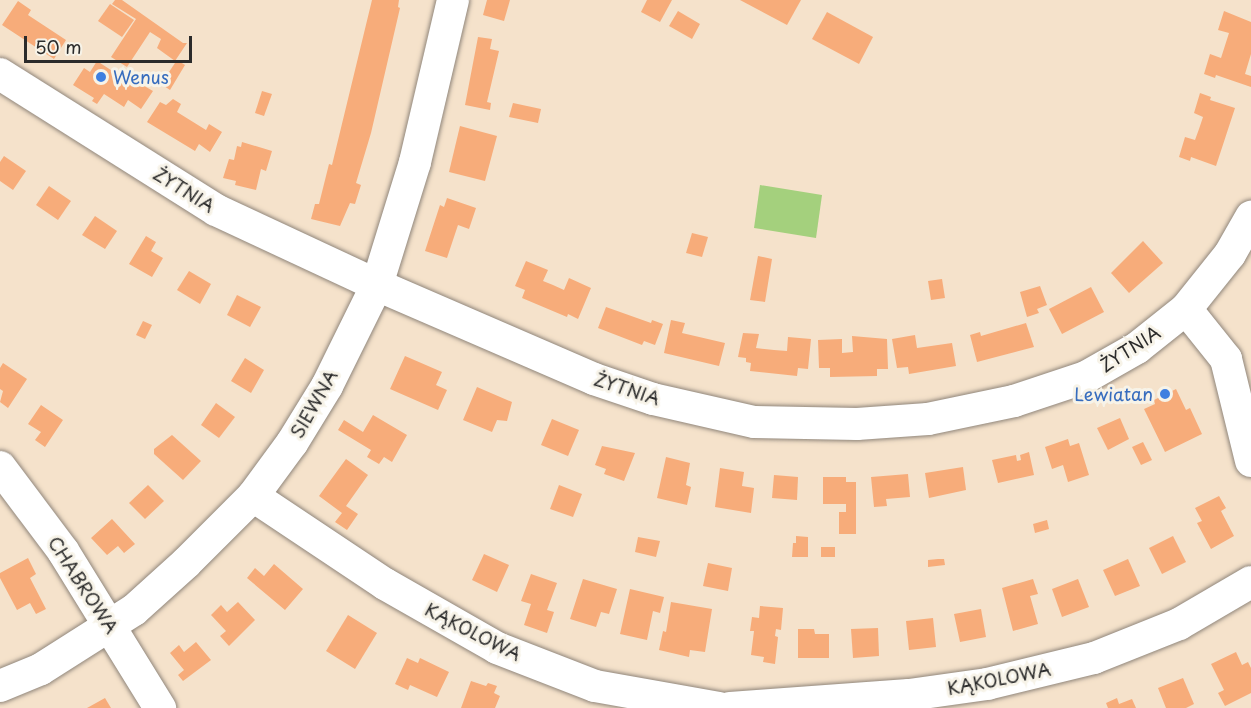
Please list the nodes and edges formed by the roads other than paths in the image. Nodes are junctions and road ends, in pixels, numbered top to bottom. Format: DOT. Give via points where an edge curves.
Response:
graph roads {
  1 [pos="453,0"];
  2 [pos="0,74"];
  3 [pos="1251,217"];
  4 [pos="377,285"];
  5 [pos="1186,309"];
  6 [pos="1251,461"];
  7 [pos="0,467"];
  8 [pos="253,496"];
  9 [pos="1251,582"];
  10 [pos="109,626"];
  11 [pos="0,686"];
  12 [pos="160,708"];
  13 [pos="719,708"];
  14 [pos="730,708"];
  1 -- 4 [label="street, SIEWNA" via="415,162"];
  2 -- 4 [label="street, ŻYTNIA" via="216,210"];
  3 -- 5 [label="street, ŻYTNIA" via="1230,254"];
  4 -- 5 [label="street, ŻYTNIA" via="594,379 714,415 794,424 928,419 1014,401 1086,377 1137,348"];
  4 -- 8 [label="street, SIEWNA" via="327,386"];
  5 -- 6 [label="street" via="1226,359"];
  7 -- 10 [label="street, CHABROWA" via="63,551"];
  8 -- 10 [label="street, SIEWNA" via="153,594"];
  8 -- 13 [label="street, KĄKOLOWA" via="393,589 497,648 595,686"];
  9 -- 14 [label="street, KĄKOLOWA" via="1179,624 1094,658 997,682 909,695"];
  10 -- 11 [label="street, SIEWNA" via="41,669"];
  10 -- 12 [label="street, CHABROWA"];
}
